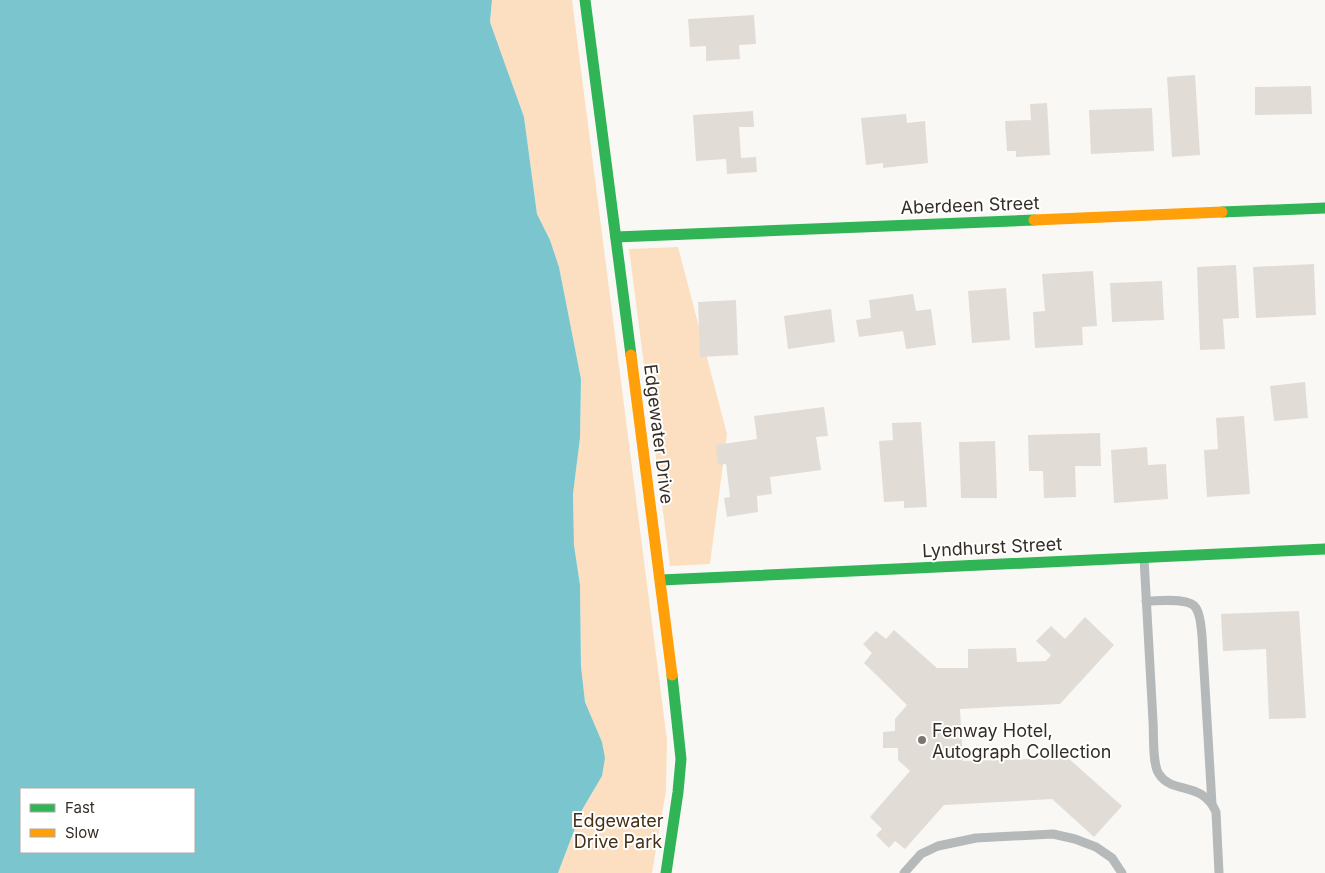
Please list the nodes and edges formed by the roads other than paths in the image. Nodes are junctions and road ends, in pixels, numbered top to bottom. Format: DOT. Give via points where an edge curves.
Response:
graph roads {
  1 [pos="585,0"];
  2 [pos="1325,208"];
  3 [pos="616,237"];
  4 [pos="1325,550"];
  5 [pos="1144,558"];
  6 [pos="661,580"];
  7 [pos="1146,601"];
  8 [pos="1212,804"];
  9 [pos="666,873"];
  10 [pos="904,873"];
  11 [pos="1122,873"];
  12 [pos="1219,873"];
  1 -- 3 [label="street, Edgewater Drive"];
  2 -- 3 [label="street, Aberdeen Street"];
  3 -- 6 [label="street, Edgewater Drive"];
  4 -- 5 [label="street, Lyndhurst Street"];
  5 -- 6 [label="street, Lyndhurst Street"];
  5 -- 7 [label="lane"];
  6 -- 9 [label="street, Edgewater Drive" via="681,759"];
  7 -- 8 [label="lane" via="1157,772 1163,780 1200,793"];
  7 -- 8 [label="lane" via="1192,603 1197,609 1202,636"];
  8 -- 12 [label="lane" via="1216,812"];
  10 -- 11 [label="lane" via="921,854 938,846 976,838 1053,834 1096,847 1112,858"];
}
